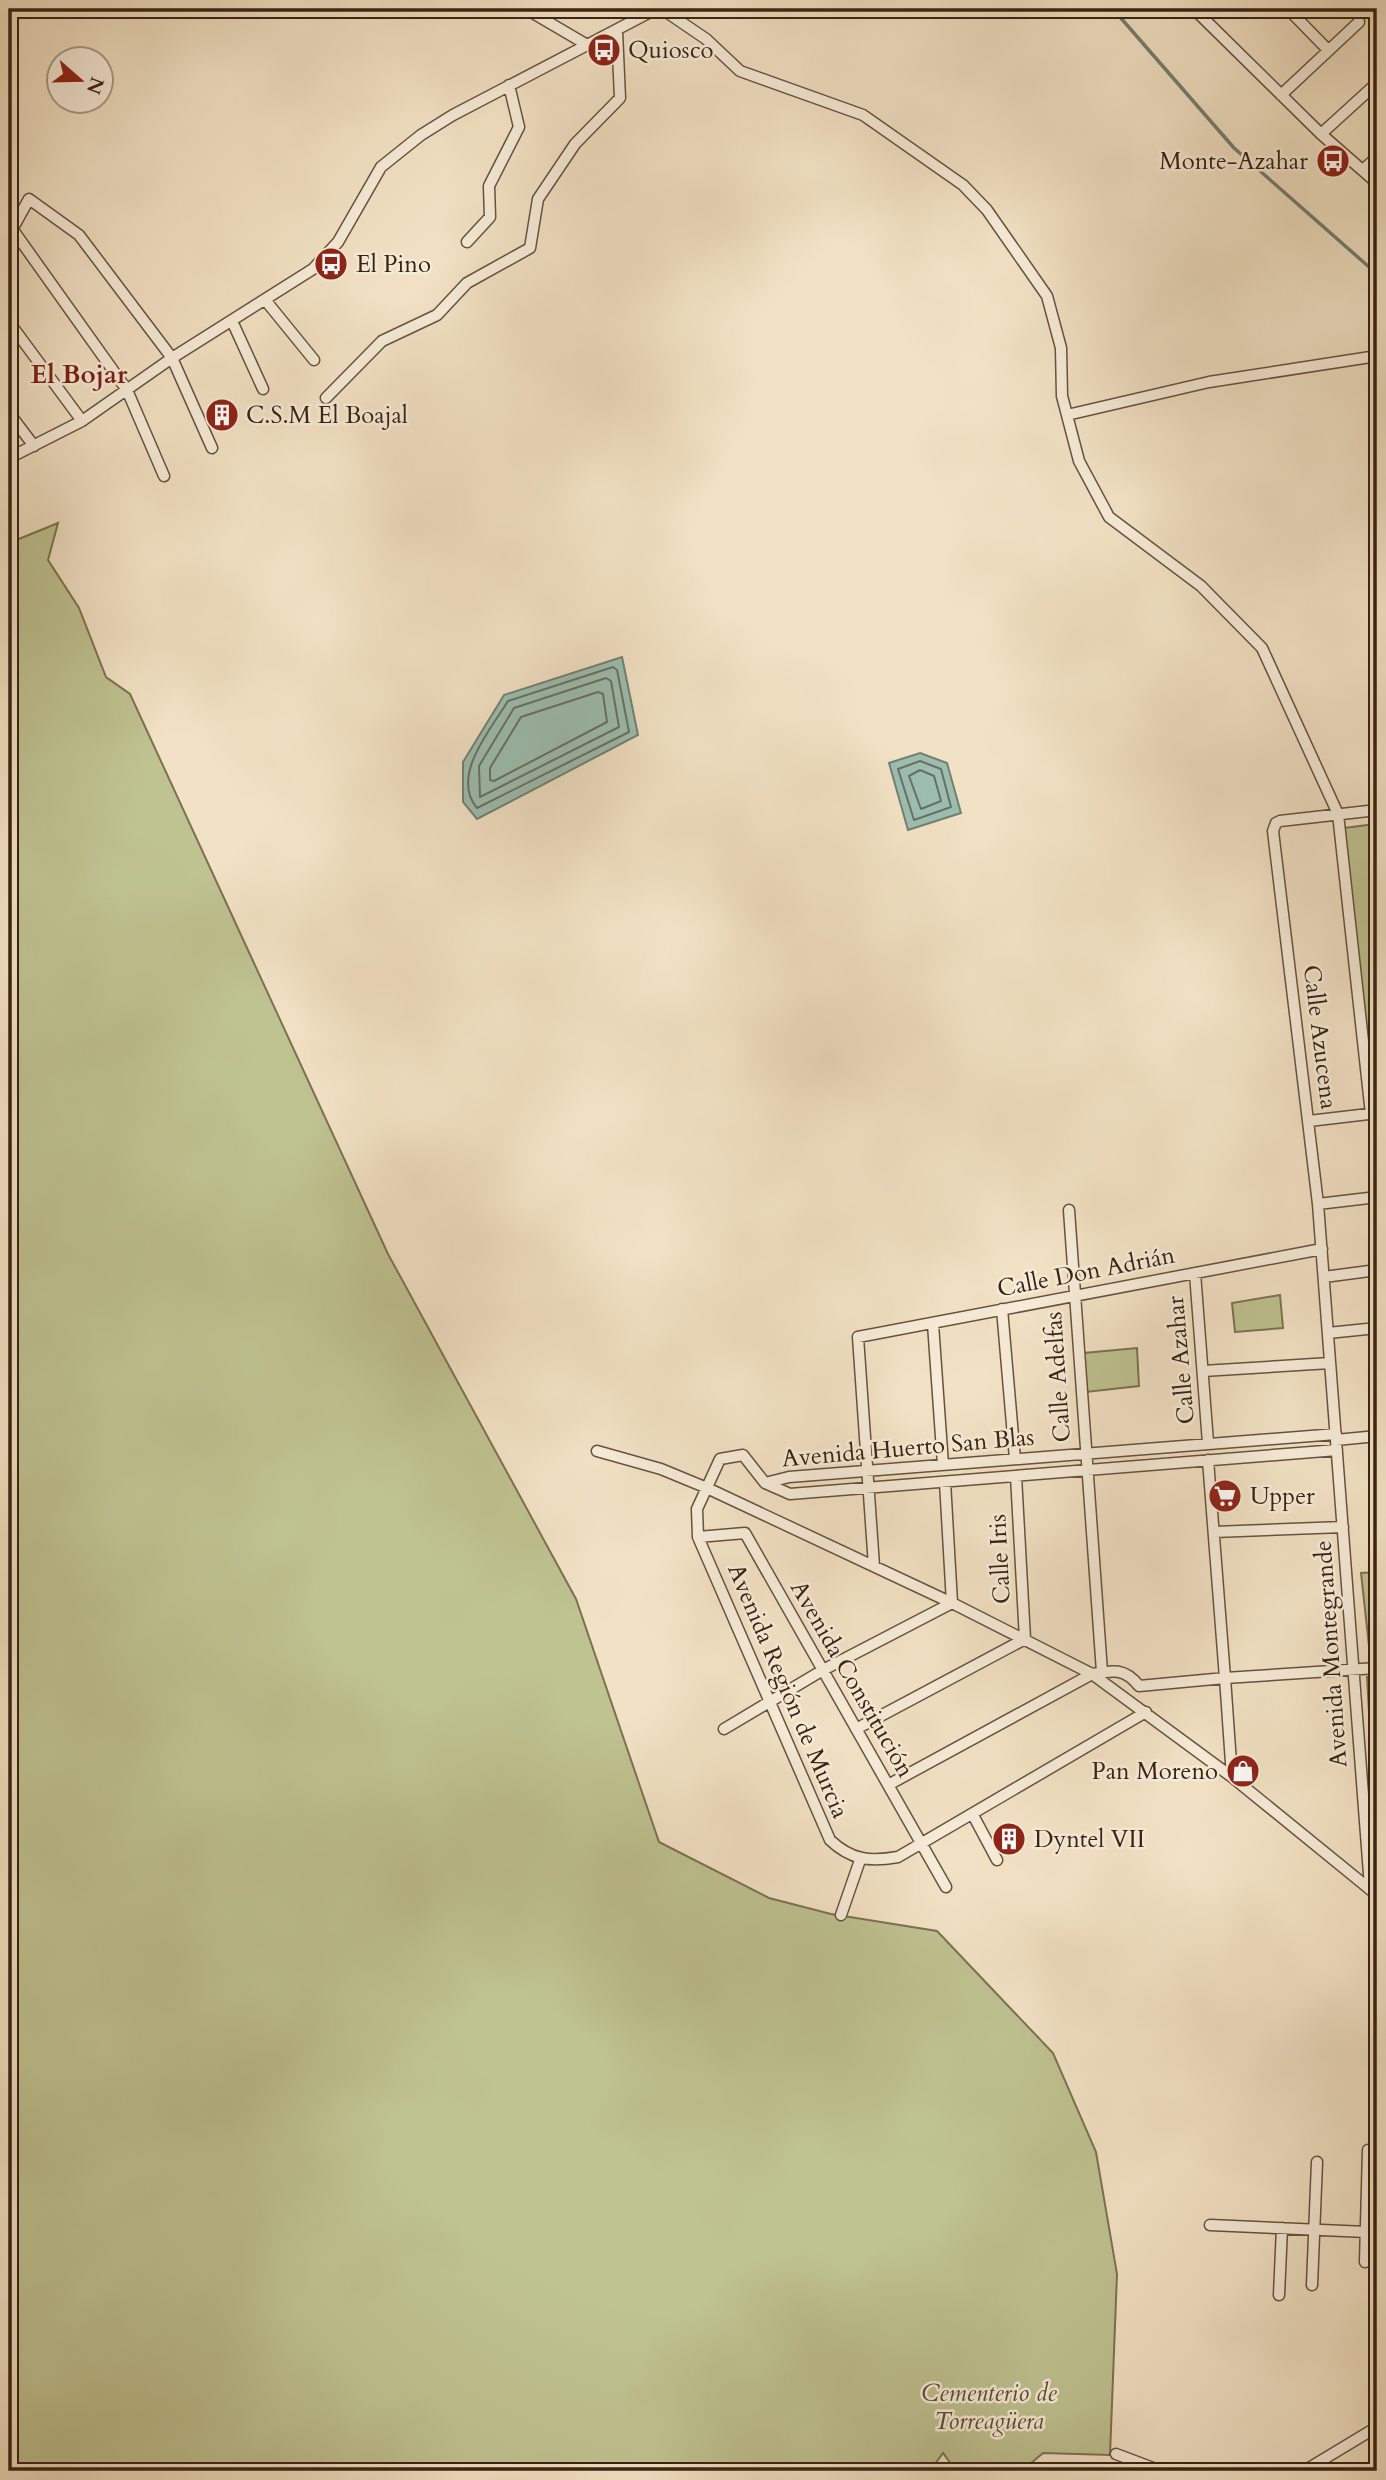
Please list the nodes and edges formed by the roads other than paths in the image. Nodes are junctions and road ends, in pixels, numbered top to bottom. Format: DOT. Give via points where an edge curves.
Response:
graph roads {
  1 [pos="548,9"];
  2 [pos="656,9"];
  3 [pos="662,9"];
  4 [pos="1194,9"];
  5 [pos="1288,9"];
  6 [pos="530,12"];
  7 [pos="1359,22"];
  8 [pos="617,30"];
  9 [pos="589,46"];
  10 [pos="1328,50"];
  11 [pos="1377,83"];
  12 [pos="509,86"];
  13 [pos="1281,95"];
  14 [pos="1321,134"];
  15 [pos="1377,157"];
  16 [pos="1363,170"];
  17 [pos="1377,183"];
  18 [pos="11,232"];
  19 [pos="467,242"];
  20 [pos="265,301"];
  21 [pos="232,321"];
  22 [pos="9,322"];
  23 [pos="1377,356"];
  24 [pos="172,358"];
  25 [pos="314,360"];
  26 [pos="263,389"];
  27 [pos="127,390"];
  28 [pos="326,398"];
  29 [pos="9,413"];
  30 [pos="1067,415"];
  31 [pos="82,421"];
  32 [pos="34,446"];
  33 [pos="212,448"];
  34 [pos="9,458"];
  35 [pos="164,477"];
  36 [pos="1377,810"];
  37 [pos="1338,814"];
  38 [pos="1374,1113"];
  39 [pos="1309,1121"];
  40 [pos="1377,1197"];
  41 [pos="1318,1204"];
  42 [pos="1069,1210"];
  43 [pos="1321,1249"];
  44 [pos="1377,1270"];
  45 [pos="1195,1273"];
  46 [pos="1324,1277"];
  47 [pos="1073,1296"];
  48 [pos="1002,1309"];
  49 [pos="933,1324"];
  50 [pos="1377,1328"];
  51 [pos="1328,1333"];
  52 [pos="1330,1363"];
  53 [pos="1202,1371"];
  54 [pos="1377,1436"];
  55 [pos="1336,1441"];
  56 [pos="1208,1443"];
  57 [pos="597,1451"];
  58 [pos="1085,1454"];
  59 [pos="1015,1459"];
  60 [pos="1208,1460"];
  61 [pos="943,1465"];
  62 [pos="869,1471"];
  63 [pos="1086,1471"];
  64 [pos="1016,1476"];
  65 [pos="945,1482"];
  66 [pos="765,1483"];
  67 [pos="708,1488"];
  68 [pos="870,1488"];
  69 [pos="1343,1527"];
  70 [pos="1214,1532"];
  71 [pos="698,1537"];
  72 [pos="874,1566"];
  73 [pos="952,1603"];
  74 [pos="1025,1639"];
  75 [pos="1377,1668"];
  76 [pos="1354,1669"];
  77 [pos="823,1670"];
  78 [pos="1097,1673"];
  79 [pos="1225,1678"];
  80 [pos="771,1700"];
  81 [pos="1146,1713"];
  82 [pos="724,1729"];
  83 [pos="856,1729"];
  84 [pos="1232,1777"];
  85 [pos="888,1785"];
  86 [pos="972,1815"];
  87 [pos="922,1844"];
  88 [pos="860,1860"];
  89 [pos="997,1860"];
  90 [pos="946,1887"];
  91 [pos="1374,1891"];
  92 [pos="841,1915"];
  93 [pos="1373,2150"];
  94 [pos="1317,2162"];
  95 [pos="1210,2225"];
  96 [pos="1282,2228"];
  97 [pos="1314,2229"];
  98 [pos="1367,2231"];
  99 [pos="1365,2262"];
  100 [pos="1312,2285"];
  101 [pos="1279,2295"];
  102 [pos="1377,2427"];
  103 [pos="1116,2454"];
  104 [pos="1161,2471"];
  105 [pos="1304,2471"];
  1 -- 6 [label="street"];
  2 -- 8 [label="street"];
  3 -- 30 [label="street" via="706,39 740,71 863,115 963,185 987,210 1047,296 1061,348"];
  4 -- 13 [label="street"];
  5 -- 10 [label="street"];
  6 -- 9 [label="street"];
  7 -- 10 [label="street"];
  8 -- 9 [label="street"];
  8 -- 28 [label="street" via="620,98 575,144 538,199 530,248 467,283 437,315 382,341"];
  9 -- 12 [label="street"];
  10 -- 13 [label="street"];
  11 -- 14 [label="street"];
  12 -- 19 [label="street" via="519,127 489,186 489,217"];
  12 -- 20 [label="street" via="439,123 389,160 370,182 324,260"];
  13 -- 14 [label="street"];
  14 -- 16 [label="street"];
  15 -- 16 [label="street"];
  16 -- 17 [label="street"];
  18 -- 24 [label="street" via="29,199 79,236"];
  18 -- 27 [label="street"];
  20 -- 21 [label="street"];
  20 -- 25 [label="street"];
  21 -- 24 [label="street"];
  21 -- 26 [label="street"];
  22 -- 31 [label="street"];
  23 -- 30 [label="street" via="1209,382"];
  24 -- 27 [label="street"];
  24 -- 33 [label="street"];
  27 -- 31 [label="street"];
  27 -- 35 [label="street"];
  29 -- 32 [label="street"];
  30 -- 37 [label="street" via="1079,461 1108,517 1201,586 1262,648"];
  31 -- 32 [label="street"];
  32 -- 34 [label="street"];
  36 -- 37 [label="street"];
  37 -- 38 [label="street"];
  37 -- 39 [label="street, Calle Azucena" via="1280,821 1273,831"];
  38 -- 39 [label="street"];
  39 -- 41 [label="street, Calle Azucena"];
  40 -- 41 [label="street"];
  41 -- 43 [label="street, Calle Azucena"];
  42 -- 47 [label="street, Calle Adelfas"];
  43 -- 45 [label="street, Calle Don Adrián"];
  43 -- 46 [label="street, Avenida Montegrande"];
  44 -- 46 [label="street"];
  45 -- 47 [label="street, Calle Don Adrián"];
  45 -- 53 [label="street, Calle Azahar"];
  46 -- 51 [label="street, Avenida Montegrande"];
  47 -- 48 [label="street, Calle Don Adrián"];
  47 -- 58 [label="street, Calle Adelfas"];
  48 -- 49 [label="street, Calle Don Adrián"];
  48 -- 59 [label="street"];
  49 -- 61 [label="street"];
  49 -- 62 [label="street, Calle Don Adrián" via="858,1337"];
  50 -- 51 [label="street"];
  51 -- 52 [label="street, Avenida Montegrande"];
  52 -- 53 [label="street"];
  52 -- 55 [label="street, Avenida Montegrande"];
  53 -- 56 [label="street, Calle Azahar"];
  54 -- 55 [label="street, Avenida Huerto San Blas"];
  55 -- 56 [label="street, Avenida Huerto San Blas"];
  55 -- 60 [label="street, Avenida Huerto San Blas"];
  55 -- 69 [label="street, Avenida Montegrande"];
  56 -- 58 [label="street, Avenida Huerto San Blas"];
  57 -- 67 [label="street"];
  58 -- 59 [label="street, Avenida Huerto San Blas"];
  58 -- 63 [label="street, Calle Adelfas"];
  59 -- 61 [label="street, Avenida Huerto San Blas"];
  60 -- 63 [label="street, Avenida Huerto San Blas"];
  60 -- 70 [label="street"];
  61 -- 62 [label="street, Avenida Huerto San Blas"];
  62 -- 66 [label="street, Avenida Huerto San Blas"];
  62 -- 68 [label="street"];
  63 -- 64 [label="street, Avenida Huerto San Blas"];
  63 -- 78 [label="street, Calle Adelfas"];
  64 -- 65 [label="street, Avenida Huerto San Blas"];
  64 -- 74 [label="street, Calle Iris"];
  65 -- 68 [label="street, Avenida Huerto San Blas"];
  65 -- 73 [label="street"];
  66 -- 67 [label="street, Avenida Región de Murcia" via="743,1455 720,1459"];
  66 -- 68 [label="street, Avenida Huerto San Blas" via="790,1494"];
  67 -- 71 [label="street, Avenida Región de Murcia" via="697,1509"];
  67 -- 72 [label="street"];
  68 -- 72 [label="street"];
  69 -- 70 [label="street"];
  69 -- 76 [label="street, Avenida Montegrande"];
  70 -- 79 [label="street"];
  71 -- 77 [label="street, Avenida Constitución" via="745,1533"];
  71 -- 80 [label="street, Avenida Región de Murcia"];
  72 -- 73 [label="street"];
  73 -- 74 [label="street"];
  73 -- 77 [label="street"];
  74 -- 78 [label="street"];
  74 -- 83 [label="street"];
  75 -- 76 [label="street"];
  76 -- 79 [label="street"];
  76 -- 91 [label="street, Avenida Montegrande"];
  77 -- 80 [label="street"];
  77 -- 83 [label="street, Avenida Constitución"];
  78 -- 79 [label="street" via="1117,1670 1129,1674 1139,1686"];
  78 -- 81 [label="street"];
  78 -- 85 [label="street"];
  79 -- 84 [label="street"];
  80 -- 82 [label="street"];
  80 -- 88 [label="street, Avenida Región de Murcia" via="830,1840"];
  81 -- 84 [label="street"];
  81 -- 86 [label="street"];
  83 -- 85 [label="street, Avenida Constitución"];
  84 -- 91 [label="street"];
  85 -- 87 [label="street, Avenida Constitución"];
  86 -- 87 [label="street"];
  86 -- 89 [label="street"];
  87 -- 88 [label="street" via="898,1857"];
  87 -- 90 [label="street, Avenida Constitución"];
  88 -- 92 [label="street"];
  93 -- 98 [label="street"];
  94 -- 97 [label="street"];
  95 -- 96 [label="street"];
  96 -- 97 [label="street"];
  96 -- 101 [label="street"];
  97 -- 98 [label="street"];
  97 -- 100 [label="street"];
  98 -- 99 [label="street"];
  102 -- 105 [label="street"];
  103 -- 104 [label="street"];
}
